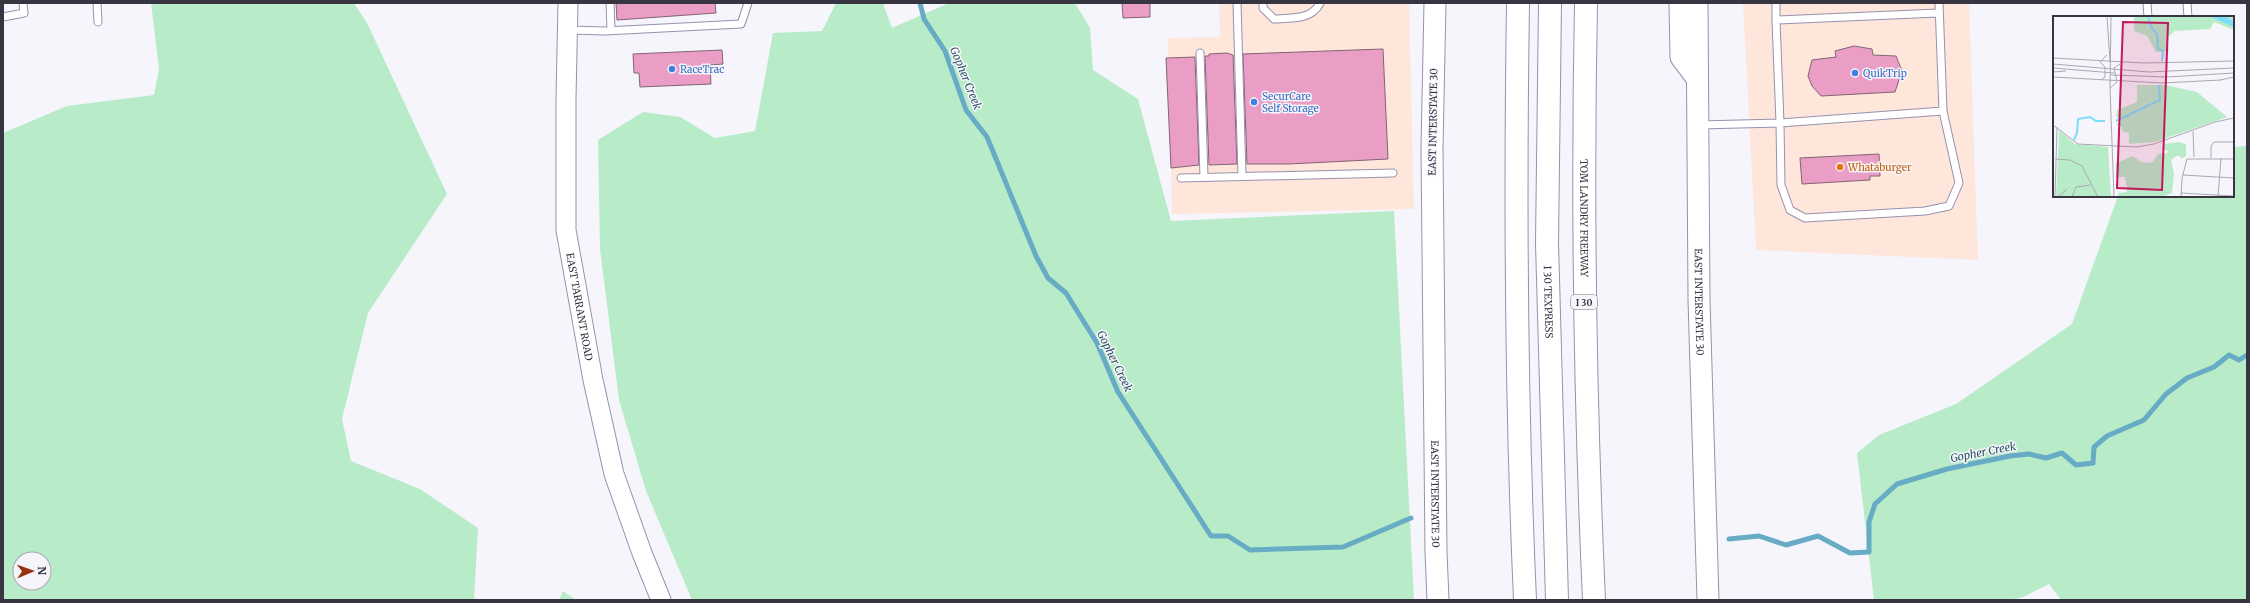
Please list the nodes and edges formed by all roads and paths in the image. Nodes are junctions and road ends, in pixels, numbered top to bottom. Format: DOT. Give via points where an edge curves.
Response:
graph roads {
  1 [pos="23,3"];
  2 [pos="98,3"];
  3 [pos="568,3"];
  4 [pos="610,3"];
  5 [pos="748,3"];
  6 [pos="1237,3"];
  7 [pos="1320,3"];
  8 [pos="1435,3"];
  9 [pos="1518,3"];
  10 [pos="1550,3"];
  11 [pos="1586,3"];
  12 [pos="1680,3"];
  13 [pos="1697,3"];
  14 [pos="1776,3"];
  15 [pos="1939,3"];
  16 [pos="2147,3"];
  17 [pos="2187,3"];
  18 [pos="1263,6"];
  19 [pos="1938,13"];
  20 [pos="2148,16"];
  21 [pos="2188,16"];
  22 [pos="3,17"];
  23 [pos="1776,20"];
  24 [pos="98,22"];
  25 [pos="568,30"];
  26 [pos="610,30"];
  27 [pos="1200,53"];
  28 [pos="1696,77"];
  29 [pos="1943,111"];
  30 [pos="1780,124"];
  31 [pos="1697,125"];
  32 [pos="1393,173"];
  33 [pos="1242,176"];
  34 [pos="1181,178"];
  35 [pos="1204,178"];
  36 [pos="662,600"];
  37 [pos="1438,600"];
  38 [pos="1525,600"];
  39 [pos="1557,600"];
  40 [pos="1594,600"];
  41 [pos="1708,600"];
  1 -- 22 [label="lane" via="24,13"];
  2 -- 24 [label="lane"];
  3 -- 25 [label="street, EAST TARRANT ROAD"];
  4 -- 26 [label="lane"];
  5 -- 26 [label="lane" via="741,24"];
  6 -- 33 [label="lane"];
  7 -- 18 [label="lane" via="1317,10 1302,18 1274,18"];
  8 -- 37 [label="main road, EAST INTERSTATE 30" via="1432,148"];
  9 -- 38 [label="highway" via="1516,260 1520,490"];
  10 -- 39 [label="highway, I 30 TEXPRESS" via="1547,243"];
  11 -- 40 [label="highway, TOM LANDRY FREEWAY / I 30" via="1584,307"];
  12 -- 28 [label="main road" via="1681,57"];
  13 -- 28 [label="main road, EAST INTERSTATE 30"];
  14 -- 23 [label="lane"];
  15 -- 19 [label="lane"];
  16 -- 20 [label="lane"];
  17 -- 21 [label="lane"];
  19 -- 23 [label="lane"];
  19 -- 29 [label="lane"];
  23 -- 30 [label="lane"];
  25 -- 26 [label="lane"];
  25 -- 36 [label="street, EAST TARRANT ROAD" via="566,230 593,380 614,474"];
  27 -- 35 [label="lane"];
  28 -- 31 [label="main road, EAST INTERSTATE 30"];
  29 -- 30 [label="lane"];
  29 -- 30 [label="lane" via="1955,158 1958,182 1949,206 1925,211 1805,218 1790,210 1781,185"];
  30 -- 31 [label="lane"];
  31 -- 41 [label="main road, EAST INTERSTATE 30" via="1699,300"];
  32 -- 33 [label="lane"];
  33 -- 35 [label="lane"];
  34 -- 35 [label="lane"];
}
